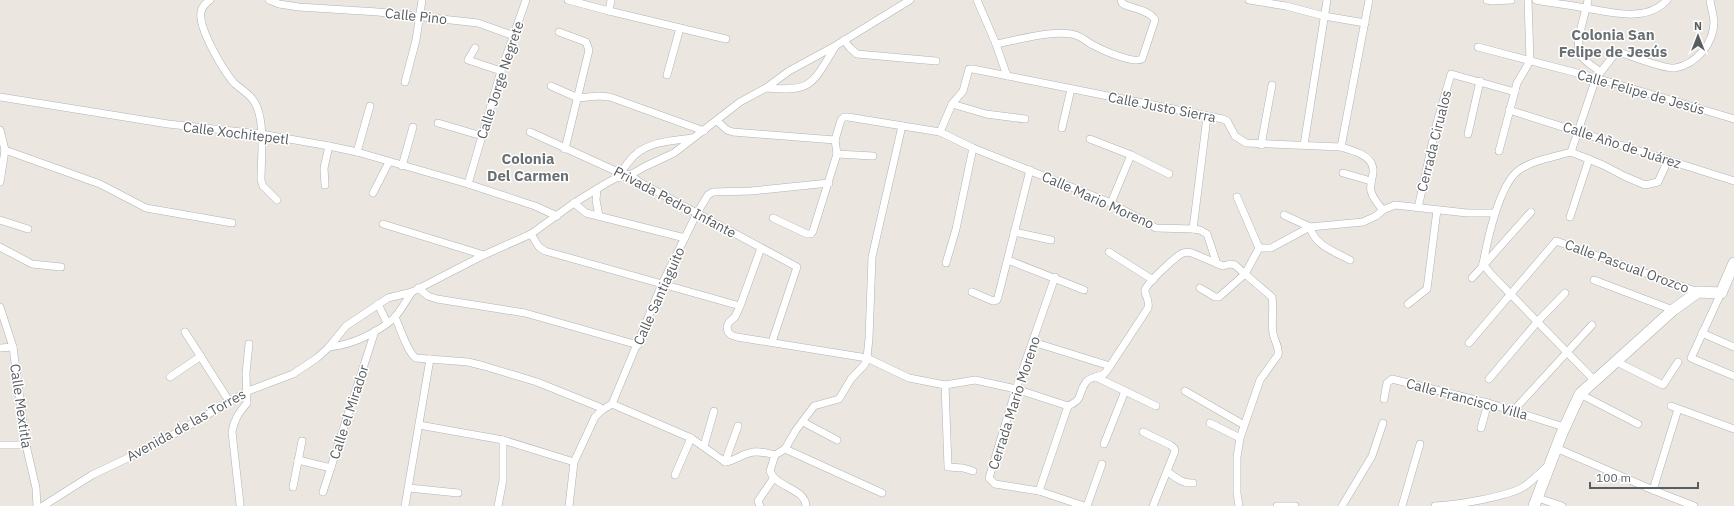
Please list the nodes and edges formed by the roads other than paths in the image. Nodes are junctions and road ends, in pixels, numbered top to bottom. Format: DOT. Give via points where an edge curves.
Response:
graph roads {
  1 [pos="210,0"];
  2 [pos="269,0"];
  3 [pos="422,0"];
  4 [pos="526,0"];
  5 [pos="568,0"];
  6 [pos="611,0"];
  7 [pos="910,0"];
  8 [pos="977,0"];
  9 [pos="1121,0"];
  10 [pos="1249,0"];
  11 [pos="1327,0"];
  12 [pos="1369,0"];
  13 [pos="1487,0"];
  14 [pos="1511,0"];
  15 [pos="1528,0"];
  16 [pos="1536,0"];
  17 [pos="1588,0"];
  18 [pos="1667,0"];
  19 [pos="1710,0"];
  20 [pos="279,2"];
  21 [pos="1286,3"];
  22 [pos="1586,8"];
  23 [pos="608,11"];
  24 [pos="419,16"];
  25 [pos="1324,16"];
  26 [pos="1365,23"];
  27 [pos="680,28"];
  28 [pos="559,32"];
  29 [pos="514,36"];
  30 [pos="726,39"];
  31 [pos="844,40"];
  32 [pos="996,44"];
  33 [pos="835,46"];
  34 [pos="1478,47"];
  35 [pos="475,48"];
  36 [pos="936,61"];
  37 [pos="1530,61"];
  38 [pos="501,71"];
  39 [pos="667,75"];
  40 [pos="1598,75"];
  41 [pos="1007,76"];
  42 [pos="1480,81"];
  43 [pos="405,82"];
  44 [pos="1272,85"];
  45 [pos="551,86"];
  46 [pos="766,88"];
  47 [pos="1071,89"];
  48 [pos="1515,92"];
  49 [pos="0,97"];
  50 [pos="578,98"];
  51 [pos="952,104"];
  52 [pos="370,106"];
  53 [pos="1509,110"];
  54 [pos="1207,117"];
  55 [pos="1734,119"];
  56 [pos="1025,120"];
  57 [pos="717,121"];
  58 [pos="438,123"];
  59 [pos="902,126"];
  60 [pos="413,127"];
  61 [pos="1062,128"];
  62 [pos="0,130"];
  63 [pos="704,131"];
  64 [pos="1577,131"];
  65 [pos="530,132"];
  66 [pos="940,132"];
  67 [pos="261,134"];
  68 [pos="1468,134"];
  69 [pos="482,136"];
  70 [pos="692,138"];
  71 [pos="1090,139"];
  72 [pos="835,140"];
  73 [pos="1261,145"];
  74 [pos="1304,145"];
  75 [pos="328,146"];
  76 [pos="1341,147"];
  77 [pos="973,148"];
  78 [pos="566,149"];
  79 [pos="5,150"];
  80 [pos="1499,151"];
  81 [pos="357,152"];
  82 [pos="1571,152"];
  83 [pos="837,154"];
  84 [pos="1131,155"];
  85 [pos="873,156"];
  86 [pos="1589,159"];
  87 [pos="1668,160"];
  88 [pos="389,162"];
  89 [pos="402,166"];
  90 [pos="1030,170"];
  91 [pos="1343,173"];
  92 [pos="1169,174"];
  93 [pos="618,175"];
  94 [pos="630,175"];
  95 [pos="1371,181"];
  96 [pos="1734,181"];
  97 [pos="0,182"];
  98 [pos="829,183"];
  99 [pos="468,184"];
  100 [pos="325,185"];
  101 [pos="597,189"];
  102 [pos="373,193"];
  103 [pos="1237,197"];
  104 [pos="277,200"];
  105 [pos="1111,203"];
  106 [pos="574,204"];
  107 [pos="1418,208"];
  108 [pos="1383,210"];
  109 [pos="1437,210"];
  110 [pos="1495,212"];
  111 [pos="1532,212"];
  112 [pos="697,213"];
  113 [pos="1284,215"];
  114 [pos="557,216"];
  115 [pos="598,216"];
  116 [pos="1570,217"];
  117 [pos="773,218"];
  118 [pos="0,220"];
  119 [pos="232,223"];
  120 [pos="383,224"];
  121 [pos="1310,227"];
  122 [pos="28,229"];
  123 [pos="1193,229"];
  124 [pos="1014,232"];
  125 [pos="531,234"];
  126 [pos="685,238"];
  127 [pos="1051,240"];
  128 [pos="0,247"];
  129 [pos="761,248"];
  130 [pos="1259,248"];
  131 [pos="1109,252"];
  132 [pos="484,254"];
  133 [pos="1008,260"];
  134 [pos="1350,260"];
  135 [pos="946,263"];
  136 [pos="1734,263"];
  137 [pos="1217,264"];
  138 [pos="1483,264"];
  139 [pos="61,267"];
  140 [pos="1245,274"];
  141 [pos="1055,277"];
  142 [pos="1472,278"];
  143 [pos="1153,280"];
  144 [pos="1594,280"];
  145 [pos="662,284"];
  146 [pos="1200,288"];
  147 [pos="415,290"];
  148 [pos="1084,290"];
  149 [pos="972,292"];
  150 [pos="1698,292"];
  151 [pos="1565,293"];
  152 [pos="1722,293"];
  153 [pos="1511,294"];
  154 [pos="378,304"];
  155 [pos="1408,304"];
  156 [pos="740,306"];
  157 [pos="0,307"];
  158 [pos="1673,310"];
  159 [pos="395,317"];
  160 [pos="1538,321"];
  161 [pos="387,323"];
  162 [pos="1592,325"];
  163 [pos="375,331"];
  164 [pos="185,332"];
  165 [pos="1702,333"];
  166 [pos="772,342"];
  167 [pos="1033,342"];
  168 [pos="1469,343"];
  169 [pos="249,344"];
  170 [pos="638,345"];
  171 [pos="1734,346"];
  172 [pos="13,347"];
  173 [pos="329,347"];
  174 [pos="0,348"];
  175 [pos="1567,352"];
  176 [pos="201,356"];
  177 [pos="867,358"];
  178 [pos="430,359"];
  179 [pos="1615,361"];
  180 [pos="1678,362"];
  181 [pos="1110,366"];
  182 [pos="1734,376"];
  183 [pos="170,377"];
  184 [pos="1096,377"];
  185 [pos="1489,379"];
  186 [pos="1594,380"];
  187 [pos="945,384"];
  188 [pos="1016,389"];
  189 [pos="248,391"];
  190 [pos="1125,391"];
  191 [pos="1185,391"];
  192 [pos="1580,394"];
  193 [pos="1384,399"];
  194 [pos="229,400"];
  195 [pos="1488,403"];
  196 [pos="612,404"];
  197 [pos="1068,406"];
  198 [pos="1156,406"];
  199 [pos="1671,406"];
  200 [pos="1678,409"];
  201 [pos="602,410"];
  202 [pos="1514,410"];
  203 [pos="714,411"];
  204 [pos="802,422"];
  205 [pos="1210,423"];
  206 [pos="1383,423"];
  207 [pos="1638,424"];
  208 [pos="419,425"];
  209 [pos="1244,425"];
  210 [pos="738,426"];
  211 [pos="1564,427"];
  212 [pos="1481,428"];
  213 [pos="1734,429"];
  214 [pos="1143,432"];
  215 [pos="691,438"];
  216 [pos="1240,438"];
  217 [pos="503,440"];
  218 [pos="837,440"];
  219 [pos="302,441"];
  220 [pos="0,444"];
  221 [pos="1104,444"];
  222 [pos="1420,444"];
  223 [pos="26,445"];
  224 [pos="704,446"];
  225 [pos="1556,448"];
  226 [pos="785,449"];
  227 [pos="775,455"];
  228 [pos="298,460"];
  229 [pos="574,462"];
  230 [pos="725,462"];
  231 [pos="1552,463"];
  232 [pos="1102,464"];
  233 [pos="331,468"];
  234 [pos="973,471"];
  235 [pos="1168,472"];
  236 [pos="675,475"];
  237 [pos="773,479"];
  238 [pos="1193,483"];
  239 [pos="293,487"];
  240 [pos="409,488"];
  241 [pos="1652,490"];
  242 [pos="1039,491"];
  243 [pos="323,492"];
  244 [pos="458,493"];
  245 [pos="882,493"];
  246 [pos="1536,502"];
  247 [pos="240,504"];
  248 [pos="37,506"];
  249 [pos="43,506"];
  250 [pos="405,506"];
  251 [pos="498,506"];
  252 [pos="569,506"];
  253 [pos="760,506"];
  254 [pos="806,506"];
  255 [pos="1084,506"];
  256 [pos="1087,506"];
  257 [pos="1153,506"];
  258 [pos="1239,506"];
  259 [pos="1277,506"];
  260 [pos="1295,506"];
  261 [pos="1342,506"];
  262 [pos="1402,506"];
  263 [pos="1435,506"];
  264 [pos="1562,506"];
  265 [pos="1694,506"];
  1 -- 67 [label="street" via="203,5 200,17 212,50 235,84 252,96 257,107"];
  2 -- 20 [label="street, Calle Pino"];
  3 -- 24 [label="street"];
  4 -- 29 [label="street, Calle Jorge Negrete"];
  5 -- 23 [label="street"];
  6 -- 23 [label="street"];
  7 -- 31 [label="street, Avenida de las Torres"];
  8 -- 32 [label="street"];
  9 -- 32 [label="street" via="1122,4 1154,16 1155,20 1142,59 1135,61 1068,33"];
  10 -- 21 [label="street"];
  11 -- 25 [label="street"];
  12 -- 26 [label="street"];
  13 -- 14 [label="street"];
  15 -- 37 [label="street"];
  16 -- 22 [label="street"];
  17 -- 22 [label="street"];
  18 -- 22 [label="street" via="1651,10 1632,14"];
  19 -- 40 [label="street" via="1713,29 1699,56 1675,68 1617,52"];
  20 -- 24 [label="street, Calle Pino" via="299,7"];
  21 -- 25 [label="street"];
  22 -- 40 [label="street" via="1579,52"];
  23 -- 27 [label="street"];
  24 -- 29 [label="street, Calle Pino" via="478,23"];
  24 -- 43 [label="street" via="416,40"];
  25 -- 26 [label="street"];
  25 -- 74 [label="street"];
  26 -- 76 [label="street"];
  27 -- 30 [label="street"];
  27 -- 39 [label="street"];
  28 -- 50 [label="street" via="586,42 589,46"];
  29 -- 38 [label="street, Calle Jorge Negrete"];
  31 -- 33 [label="street, Avenida de las Torres"];
  31 -- 36 [label="street" via="857,54"];
  32 -- 41 [label="street"];
  33 -- 46 [label="street, Avenida de las Torres" via="789,71"];
  33 -- 46 [label="street, Avenida de las Torres" via="815,79 808,85"];
  34 -- 37 [label="street, Calle Felipe de Jesús"];
  35 -- 38 [label="street" via="468,60"];
  37 -- 40 [label="street, Calle Felipe de Jesús"];
  37 -- 48 [label="street" via="1517,83"];
  38 -- 69 [label="street, Calle Jorge Negrete"];
  40 -- 55 [label="street, Calle Felipe de Jesús"];
  40 -- 64 [label="street"];
  41 -- 47 [label="street, Calle Justo Sierra"];
  41 -- 51 [label="street" via="969,69 963,91"];
  42 -- 48 [label="street"];
  42 -- 68 [label="street"];
  42 -- 107 [label="street, Cerrada Cirualos" via="1451,74 1436,126"];
  44 -- 73 [label="street"];
  45 -- 50 [label="street"];
  46 -- 57 [label="street, Avenida de las Torres" via="740,102"];
  47 -- 54 [label="street, Calle Justo Sierra"];
  47 -- 61 [label="street"];
  48 -- 53 [label="street"];
  49 -- 67 [label="street, Calle Xochitepetl" via="168,124"];
  50 -- 63 [label="street" via="610,97"];
  50 -- 78 [label="street"];
  51 -- 56 [label="street" via="986,114"];
  51 -- 66 [label="street"];
  52 -- 81 [label="street"];
  53 -- 64 [label="street, Calle Año de Juárez"];
  53 -- 80 [label="street"];
  54 -- 73 [label="street, Calle Justo Sierra" via="1227,121 1235,136 1246,143"];
  54 -- 123 [label="street"];
  57 -- 63 [label="street, Avenida de las Torres"];
  57 -- 72 [label="street" via="733,132"];
  58 -- 69 [label="street"];
  59 -- 66 [label="street, Calle Mario Moreno"];
  59 -- 72 [label="street, Calle Mario Moreno" via="844,117"];
  59 -- 177 [label="street" via="872,257"];
  60 -- 89 [label="street"];
  62 -- 79 [label="street"];
  63 -- 70 [label="street, Avenida de las Torres"];
  64 -- 82 [label="street"];
  64 -- 87 [label="street, Calle Año de Juárez"];
  65 -- 78 [label="street, Privada Pedro Infante"];
  66 -- 77 [label="street, Calle Mario Moreno"];
  67 -- 75 [label="street, Calle Xochitepetl"];
  67 -- 104 [label="street" via="261,180 263,186"];
  69 -- 99 [label="street, Calle Jorge Negrete"];
  70 -- 93 [label="street, Avenida de las Torres" via="647,147 635,155"];
  70 -- 94 [label="street, Avenida de las Torres" via="674,153"];
  71 -- 84 [label="street"];
  72 -- 83 [label="street"];
  73 -- 74 [label="street, Calle Justo Sierra"];
  74 -- 76 [label="street, Calle Justo Sierra"];
  75 -- 81 [label="street, Calle Xochitepetl"];
  75 -- 100 [label="street" via="324,168"];
  76 -- 95 [label="street, Calle Justo Sierra" via="1368,158 1373,168"];
  77 -- 90 [label="street, Calle Mario Moreno"];
  77 -- 135 [label="street"];
  78 -- 93 [label="street, Privada Pedro Infante"];
  79 -- 97 [label="street"];
  79 -- 119 [label="street" via="100,184 146,208"];
  81 -- 88 [label="street, Calle Xochitepetl"];
  82 -- 86 [label="street"];
  82 -- 110 [label="street" via="1530,164 1517,171"];
  83 -- 85 [label="street"];
  83 -- 98 [label="street"];
  84 -- 92 [label="street"];
  84 -- 105 [label="street"];
  86 -- 87 [label="street" via="1645,185 1658,182"];
  86 -- 116 [label="street"];
  87 -- 96 [label="street, Calle Año de Juárez"];
  88 -- 89 [label="street, Calle Xochitepetl"];
  88 -- 102 [label="street"];
  89 -- 99 [label="street, Calle Xochitepetl"];
  90 -- 105 [label="street, Calle Mario Moreno"];
  90 -- 124 [label="street"];
  91 -- 95 [label="street"];
  93 -- 94 [label="street, Privada Pedro Infante"];
  93 -- 101 [label="street, Avenida de las Torres"];
  94 -- 112 [label="street, Privada Pedro Infante"];
  95 -- 108 [label="street, Calle Justo Sierra" via="1370,190"];
  98 -- 112 [label="street, Calle Santiaguito" via="714,192 708,195"];
  98 -- 117 [label="street" via="811,234 803,233"];
  99 -- 114 [label="street"];
  101 -- 106 [label="street, Avenida de las Torres"];
  101 -- 115 [label="street"];
  103 -- 130 [label="street"];
  105 -- 123 [label="street, Calle Mario Moreno" via="1156,228"];
  106 -- 114 [label="street, Avenida de las Torres"];
  106 -- 115 [label="street" via="586,213"];
  107 -- 108 [label="street" via="1395,206"];
  107 -- 109 [label="street"];
  108 -- 121 [label="street" via="1363,222"];
  109 -- 110 [label="street" via="1467,214"];
  109 -- 155 [label="street" via="1427,289"];
  110 -- 138 [label="street"];
  111 -- 138 [label="street"];
  112 -- 126 [label="street, Calle Santiaguito"];
  112 -- 129 [label="street, Privada Pedro Infante"];
  113 -- 121 [label="street"];
  114 -- 125 [label="street, Avenida de las Torres"];
  115 -- 126 [label="street"];
  118 -- 122 [label="street"];
  120 -- 132 [label="street"];
  121 -- 130 [label="street" via="1271,248"];
  121 -- 134 [label="street" via="1312,234 1324,247"];
  123 -- 137 [label="street" via="1207,234"];
  124 -- 127 [label="street"];
  124 -- 133 [label="street"];
  125 -- 132 [label="street, Avenida de las Torres"];
  125 -- 145 [label="street" via="545,251"];
  126 -- 145 [label="street, Calle Santiaguito"];
  128 -- 139 [label="street" via="32,264"];
  129 -- 156 [label="street"];
  129 -- 166 [label="street, Privada Pedro Infante" via="797,267"];
  130 -- 140 [label="street"];
  131 -- 143 [label="street"];
  132 -- 147 [label="street, Avenida de las Torres"];
  133 -- 141 [label="street"];
  133 -- 149 [label="street" via="997,300 993,301"];
  136 -- 152 [label="street"];
  137 -- 140 [label="street" via="1235,265"];
  137 -- 143 [label="street" via="1187,252 1179,255"];
  138 -- 142 [label="street"];
  138 -- 153 [label="street"];
  140 -- 146 [label="street" via="1219,297"];
  140 -- 209 [label="street" via="1272,297 1273,332 1279,350 1260,380"];
  141 -- 148 [label="street"];
  141 -- 167 [label="street, Cerrada Mario Moreno"];
  143 -- 181 [label="street" via="1145,290 1149,299 1148,308"];
  144 -- 158 [label="street"];
  145 -- 156 [label="street"];
  145 -- 170 [label="street, Calle Santiaguito"];
  147 -- 154 [label="street, Avenida de las Torres" via="388,298"];
  147 -- 159 [label="street, Avenida de las Torres"];
  147 -- 170 [label="street" via="437,299 525,313"];
  150 -- 152 [label="street"];
  150 -- 153 [label="street, Calle Pascual Orozco" via="1556,240"];
  150 -- 158 [label="street"];
  151 -- 160 [label="street"];
  152 -- 165 [label="street"];
  153 -- 160 [label="street"];
  153 -- 168 [label="street"];
  154 -- 161 [label="street"];
  154 -- 173 [label="street, Avenida de las Torres" via="346,326"];
  156 -- 166 [label="street" via="727,327 728,332 737,337"];
  157 -- 172 [label="street, Calle Mextitla"];
  158 -- 179 [label="street"];
  159 -- 161 [label="street, Avenida de las Torres"];
  159 -- 178 [label="street" via="412,356"];
  160 -- 175 [label="street"];
  160 -- 185 [label="street"];
  161 -- 163 [label="street, Avenida de las Torres"];
  162 -- 175 [label="street"];
  163 -- 173 [label="street, Avenida de las Torres" via="348,344"];
  163 -- 233 [label="street, Calle el Mirador"];
  164 -- 176 [label="street"];
  165 -- 171 [label="street"];
  165 -- 182 [label="street" via="1691,358"];
  166 -- 177 [label="street"];
  167 -- 181 [label="street"];
  167 -- 188 [label="street, Cerrada Mario Moreno"];
  169 -- 189 [label="street" via="246,373"];
  170 -- 196 [label="street, Calle Santiaguito"];
  172 -- 174 [label="street"];
  172 -- 223 [label="street, Calle Mextitla"];
  173 -- 189 [label="street, Avenida de las Torres" via="293,374"];
  175 -- 186 [label="street"];
  175 -- 202 [label="street"];
  176 -- 183 [label="street"];
  176 -- 194 [label="street"];
  177 -- 187 [label="street" via="909,378"];
  177 -- 204 [label="street" via="839,400 814,406"];
  178 -- 201 [label="street" via="484,366 537,382"];
  178 -- 208 [label="street"];
  179 -- 180 [label="street" via="1663,385"];
  179 -- 186 [label="street"];
  181 -- 184 [label="street"];
  184 -- 190 [label="street"];
  184 -- 197 [label="street" via="1086,382 1077,402"];
  186 -- 192 [label="street"];
  187 -- 188 [label="street" via="975,380"];
  187 -- 234 [label="street" via="948,467"];
  188 -- 197 [label="street"];
  188 -- 242 [label="street, Cerrada Mario Moreno" via="989,478 991,482 1000,485"];
  189 -- 194 [label="street, Avenida de las Torres"];
  189 -- 247 [label="street" via="247,403 237,415 232,432"];
  190 -- 198 [label="street"];
  190 -- 221 [label="street"];
  191 -- 209 [label="street"];
  192 -- 207 [label="street"];
  192 -- 211 [label="street"];
  193 -- 195 [label="street, Calle Francisco Villa" via="1387,383 1392,378"];
  194 -- 249 [label="street, Avenida de las Torres" via="158,444 92,475"];
  195 -- 202 [label="street, Calle Francisco Villa"];
  195 -- 212 [label="street"];
  196 -- 201 [label="street"];
  196 -- 215 [label="street"];
  197 -- 242 [label="street"];
  199 -- 200 [label="street"];
  200 -- 213 [label="street"];
  200 -- 241 [label="street"];
  201 -- 229 [label="street" via="594,417"];
  202 -- 211 [label="street, Calle Francisco Villa"];
  203 -- 224 [label="street"];
  204 -- 218 [label="street"];
  204 -- 226 [label="street"];
  205 -- 216 [label="street"];
  206 -- 261 [label="street" via="1372,456"];
  208 -- 217 [label="street"];
  208 -- 240 [label="street"];
  209 -- 216 [label="street"];
  210 -- 230 [label="street"];
  211 -- 225 [label="street"];
  214 -- 235 [label="street" via="1174,448"];
  215 -- 224 [label="street"];
  215 -- 236 [label="street"];
  216 -- 258 [label="street" via="1237,458"];
  217 -- 229 [label="street"];
  217 -- 251 [label="street" via="503,480"];
  219 -- 228 [label="street"];
  220 -- 223 [label="street"];
  222 -- 262 [label="street"];
  223 -- 248 [label="street, Calle Mextitla" via="36,488"];
  224 -- 230 [label="street"];
  225 -- 231 [label="street"];
  225 -- 241 [label="street"];
  226 -- 227 [label="street"];
  226 -- 245 [label="street"];
  227 -- 230 [label="street" via="748,453"];
  227 -- 237 [label="street" via="770,471"];
  228 -- 233 [label="street"];
  228 -- 239 [label="street"];
  229 -- 252 [label="street"];
  231 -- 246 [label="street"];
  231 -- 263 [label="street" via="1524,486 1509,492"];
  232 -- 256 [label="street"];
  233 -- 243 [label="street, Calle el Mirador"];
  235 -- 238 [label="street" via="1187,483"];
  235 -- 257 [label="street"];
  237 -- 253 [label="street" via="758,501"];
  237 -- 254 [label="street" via="799,494 805,499"];
  240 -- 244 [label="street"];
  240 -- 250 [label="street"];
  241 -- 265 [label="street"];
  242 -- 255 [label="street"];
  246 -- 264 [label="street"];
  259 -- 260 [label="street"];
}
